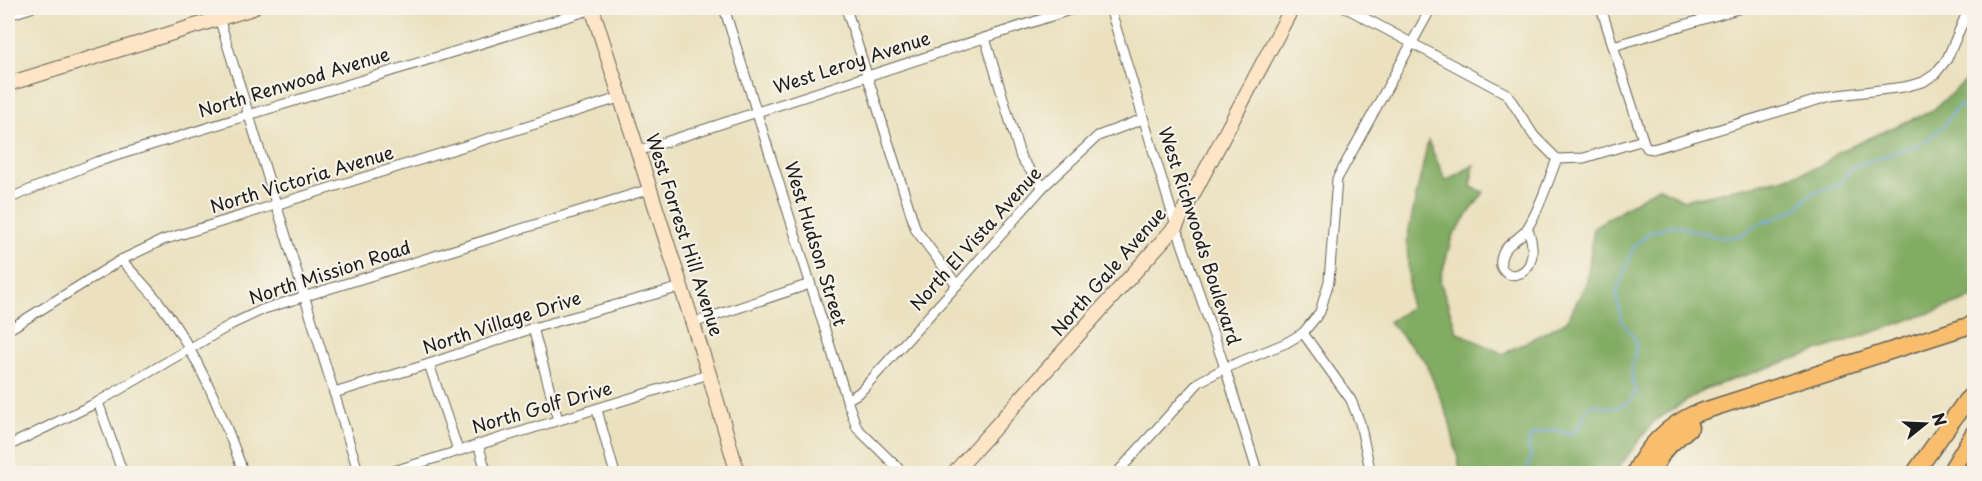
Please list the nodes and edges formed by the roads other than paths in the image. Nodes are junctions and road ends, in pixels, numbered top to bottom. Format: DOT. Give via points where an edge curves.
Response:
graph roads {
  1 [pos="31,8"];
  2 [pos="254,8"];
  3 [pos="593,8"];
  4 [pos="724,8"];
  5 [pos="846,8"];
  6 [pos="1076,8"];
  7 [pos="1110,8"];
  8 [pos="1292,8"];
  9 [pos="1346,8"];
  10 [pos="1431,8"];
  11 [pos="1601,8"];
  12 [pos="1741,8"];
  13 [pos="1969,8"];
  14 [pos="218,13"];
  15 [pos="8,15"];
  16 [pos="985,38"];
  17 [pos="1413,43"];
  18 [pos="1614,46"];
  19 [pos="868,75"];
  20 [pos="8,84"];
  21 [pos="622,97"];
  22 [pos="757,112"];
  23 [pos="248,114"];
  24 [pos="1143,119"];
  25 [pos="1642,140"];
  26 [pos="638,151"];
  27 [pos="1557,159"];
  28 [pos="1043,187"];
  29 [pos="650,189"];
  30 [pos="8,199"];
  31 [pos="277,205"];
  32 [pos="1176,226"];
  33 [pos="1528,229"];
  34 [pos="122,260"];
  35 [pos="810,284"];
  36 [pos="957,285"];
  37 [pos="681,287"];
  38 [pos="304,296"];
  39 [pos="693,323"];
  40 [pos="1974,324"];
  41 [pos="533,328"];
  42 [pos="8,330"];
  43 [pos="1302,333"];
  44 [pos="1974,335"];
  45 [pos="190,349"];
  46 [pos="429,364"];
  47 [pos="1225,368"];
  48 [pos="709,374"];
  49 [pos="334,393"];
  50 [pos="1974,393"];
  51 [pos="847,400"];
  52 [pos="1974,400"];
  53 [pos="98,402"];
  54 [pos="597,410"];
  55 [pos="558,420"];
  56 [pos="1974,433"];
  57 [pos="478,444"];
  58 [pos="8,446"];
  59 [pos="458,450"];
  60 [pos="1974,450"];
  61 [pos="123,474"];
  62 [pos="244,474"];
  63 [pos="359,474"];
  64 [pos="384,474"];
  65 [pos="488,474"];
  66 [pos="615,474"];
  67 [pos="738,474"];
  68 [pos="904,474"];
  69 [pos="953,474"];
  70 [pos="1116,474"];
  71 [pos="1258,474"];
  72 [pos="1371,474"];
  73 [pos="1634,474"];
  74 [pos="1650,474"];
  75 [pos="1914,474"];
  76 [pos="1929,474"];
  77 [pos="1949,474"];
  78 [pos="1958,474"];
  1 -- 15 [label="street"];
  2 -- 14 [label="main road"];
  3 -- 21 [label="main road, West Forrest Hill Avenue"];
  3 -- 23 [label="street, North Renwood Avenue"];
  4 -- 22 [label="street, West Hudson Street"];
  5 -- 19 [label="street"];
  6 -- 16 [label="street, West Leroy Avenue"];
  7 -- 24 [label="street, West Richwoods Boulevard"];
  8 -- 32 [label="main road, North Gale Avenue"];
  9 -- 17 [label="street"];
  10 -- 17 [label="street"];
  11 -- 18 [label="street"];
  12 -- 18 [label="street"];
  13 -- 25 [label="street" via="1947,59 1923,82 1832,96 1656,149 1647,148"];
  14 -- 20 [label="main road"];
  14 -- 23 [label="street"];
  16 -- 19 [label="street, West Leroy Avenue"];
  16 -- 28 [label="street" via="1021,158"];
  17 -- 27 [label="street" via="1507,94 1534,136"];
  17 -- 43 [label="street" via="1337,179 1328,291 1320,312"];
  18 -- 25 [label="street"];
  19 -- 22 [label="street, West Leroy Avenue"];
  19 -- 36 [label="street" via="916,230"];
  21 -- 26 [label="main road, West Forrest Hill Avenue"];
  21 -- 31 [label="street, North Victoria Avenue"];
  22 -- 26 [label="street, West Leroy Avenue"];
  22 -- 35 [label="street, West Hudson Street"];
  23 -- 30 [label="street, North Renwood Avenue" via="96,162"];
  23 -- 31 [label="street"];
  24 -- 28 [label="street, North El Vista Avenue" via="1098,136"];
  24 -- 32 [label="street, West Richwoods Boulevard"];
  25 -- 27 [label="street" via="1584,158"];
  26 -- 29 [label="main road, West Forrest Hill Avenue"];
  27 -- 33 [label="street"];
  28 -- 36 [label="street, North El Vista Avenue"];
  29 -- 37 [label="main road, West Forrest Hill Avenue"];
  29 -- 38 [label="street, North Mission Road"];
  31 -- 34 [label="street, North Victoria Avenue" via="163,240"];
  31 -- 38 [label="street"];
  32 -- 47 [label="street, West Richwoods Boulevard"];
  32 -- 69 [label="main road, North Gale Avenue"];
  33 -- 33 [label="street" via="1532,259 1524,272 1508,274 1500,262 1503,254"];
  34 -- 42 [label="street, North Victoria Avenue"];
  34 -- 45 [label="street" via="158,301"];
  35 -- 39 [label="street"];
  35 -- 51 [label="street, West Hudson Street"];
  36 -- 51 [label="street, North El Vista Avenue" via="860,392"];
  37 -- 39 [label="main road, West Forrest Hill Avenue"];
  37 -- 41 [label="street, North Village Drive"];
  38 -- 45 [label="street, North Mission Road" via="264,309"];
  38 -- 49 [label="street"];
  39 -- 48 [label="main road, West Forrest Hill Avenue"];
  40 -- 73 [label="highway" via="1694,414 1658,438"];
  41 -- 46 [label="street, North Village Drive"];
  41 -- 55 [label="street"];
  43 -- 47 [label="street"];
  43 -- 72 [label="street" via="1351,400"];
  44 -- 74 [label="highway" via="1695,425 1665,448"];
  45 -- 53 [label="street, North Mission Road"];
  45 -- 62 [label="street" via="210,385"];
  46 -- 49 [label="street, North Village Drive"];
  46 -- 59 [label="street"];
  47 -- 70 [label="street" via="1199,382"];
  47 -- 71 [label="street, West Richwoods Boulevard"];
  48 -- 54 [label="street, North Golf Drive"];
  48 -- 67 [label="main road, West Forrest Hill Avenue"];
  49 -- 63 [label="street"];
  50 -- 75 [label="highway"];
  51 -- 68 [label="street, West Hudson Street" via="857,428"];
  52 -- 76 [label="highway"];
  53 -- 58 [label="street, North Mission Road"];
  53 -- 61 [label="street"];
  54 -- 55 [label="street, North Golf Drive"];
  54 -- 66 [label="street"];
  55 -- 57 [label="street, North Golf Drive"];
  56 -- 77 [label="highway"];
  57 -- 59 [label="street, North Golf Drive"];
  57 -- 65 [label="street"];
  59 -- 64 [label="street, North Golf Drive"];
  60 -- 78 [label="highway"];
}
